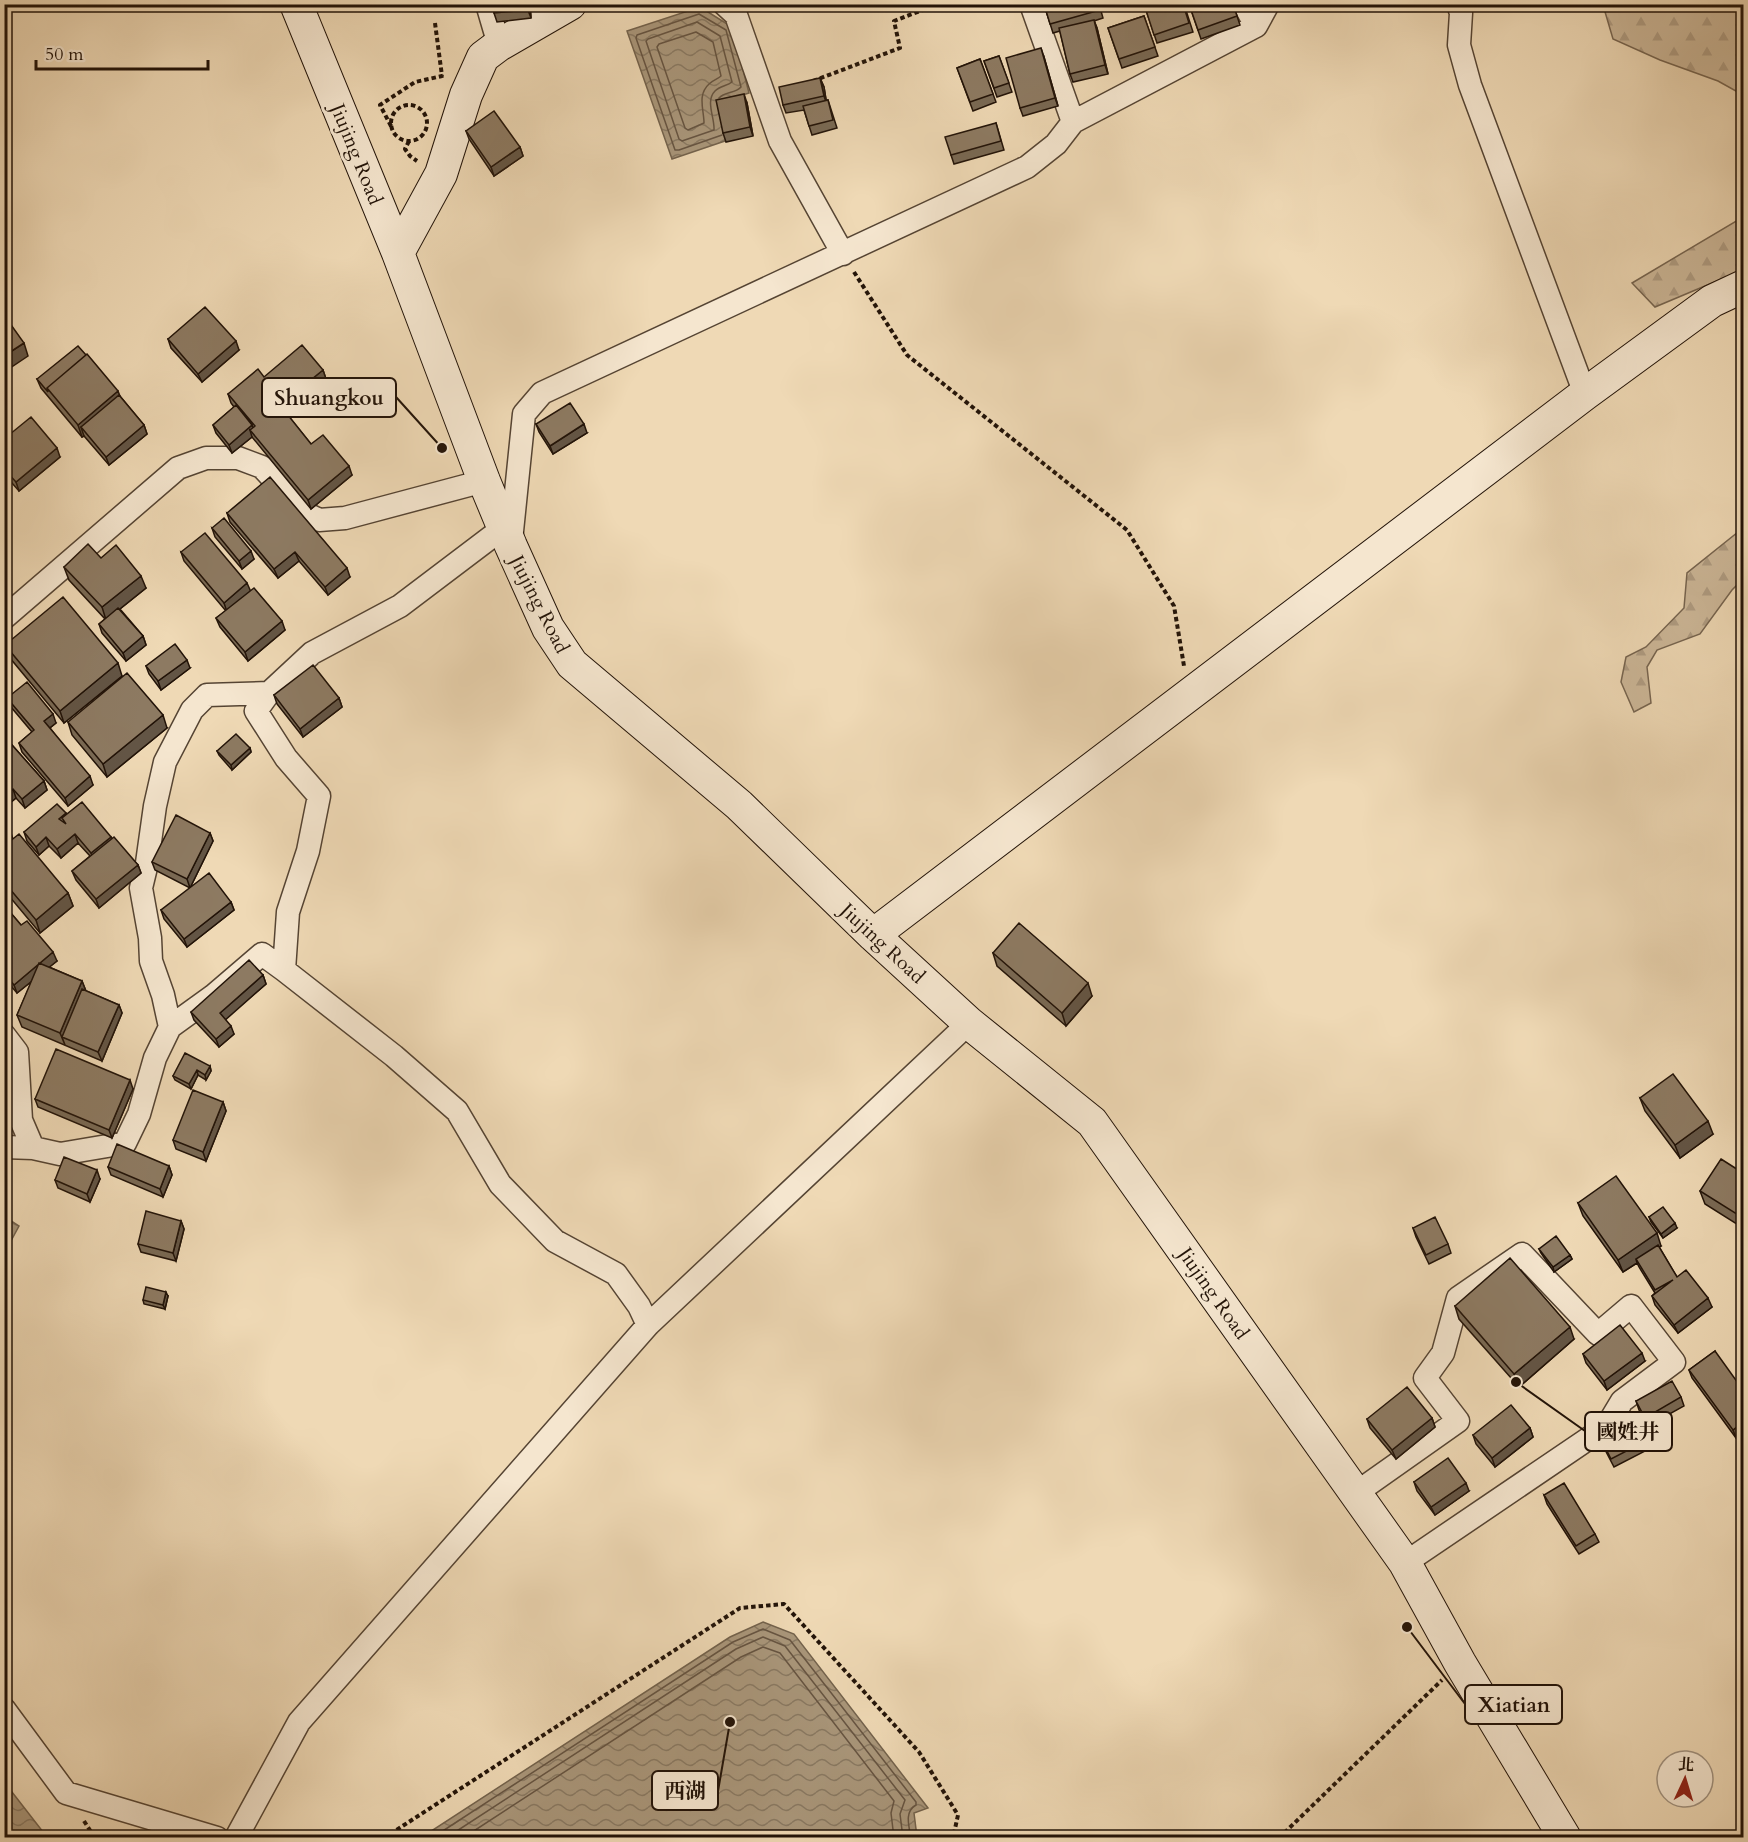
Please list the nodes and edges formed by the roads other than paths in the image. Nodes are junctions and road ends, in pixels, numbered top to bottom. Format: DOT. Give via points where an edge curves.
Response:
graph roads {
  1 [pos="296,4"];
  2 [pos="487,4"];
  3 [pos="570,4"];
  4 [pos="724,4"];
  5 [pos="1031,4"];
  6 [pos="1244,4"];
  7 [pos="1268,4"];
  8 [pos="1458,4"];
  9 [pos="1256,26"];
  10 [pos="500,45"];
  11 [pos="1073,122"];
  12 [pos="398,253"];
  13 [pos="843,254"];
  14 [pos="1743,286"];
  15 [pos="1585,394"];
  16 [pos="484,481"];
  17 [pos="507,537"];
  18 [pos="4,618"];
  19 [pos="268,693"];
  20 [pos="873,935"];
  21 [pos="284,970"];
  22 [pos="969,1023"];
  23 [pos="170,1027"];
  24 [pos="4,1035"];
  25 [pos="4,1147"];
  26 [pos="33,1148"];
  27 [pos="648,1325"];
  28 [pos="1356,1493"];
  29 [pos="1405,1563"];
  30 [pos="4,1709"];
  31 [pos="217,1838"];
  32 [pos="236,1838"];
  33 [pos="1565,1838"];
  1 -- 12 [label="main road, Jiujing Road"];
  2 -- 10 [label="street"];
  3 -- 10 [label="main road"];
  4 -- 13 [label="street" via="736,15 780,141"];
  5 -- 11 [label="street"];
  6 -- 9 [label="street"];
  7 -- 9 [label="street"];
  8 -- 15 [label="street" via="1459,45 1470,85"];
  9 -- 11 [label="street"];
  10 -- 12 [label="main road" via="483,57 466,95 441,174"];
  11 -- 13 [label="street" via="1056,144 1027,167"];
  12 -- 16 [label="main road, Jiujing Road"];
  13 -- 17 [label="street" via="542,393 524,414"];
  14 -- 15 [label="main road" via="1712,302"];
  15 -- 20 [label="main road"];
  16 -- 17 [label="main road, Jiujing Road"];
  16 -- 18 [label="street" via="345,518 319,520 305,513 262,467 238,458 206,458 178,468"];
  17 -- 19 [label="street" via="400,606 312,653"];
  17 -- 20 [label="main road, Jiujing Road" via="548,628 572,664 739,805"];
  19 -- 21 [label="street" via="256,711 286,758 320,796 288,912"];
  19 -- 23 [label="street" via="207,695 192,710 165,762 141,888 151,962"];
  20 -- 22 [label="main road, Jiujing Road"];
  21 -- 23 [label="street" via="262,954"];
  21 -- 27 [label="street" via="457,1111 500,1184 555,1241 616,1274"];
  22 -- 27 [label="street"];
  22 -- 28 [label="main road, Jiujing Road" via="1092,1122"];
  23 -- 26 [label="street" via="125,1143 60,1154"];
  24 -- 26 [label="street" via="17,1052 21,1120"];
  25 -- 26 [label="street"];
  27 -- 32 [label="street" via="299,1722"];
  28 -- 29 [label="main road, Jiujing Road"];
  28 -- 29 [label="street" via="1458,1421 1425,1378 1443,1353 1458,1298 1522,1254 1598,1334 1631,1306 1674,1362 1622,1401 1607,1426"];
  29 -- 33 [label="main road, Jiujing Road"];
  30 -- 31 [label="street" via="66,1793"];
}
